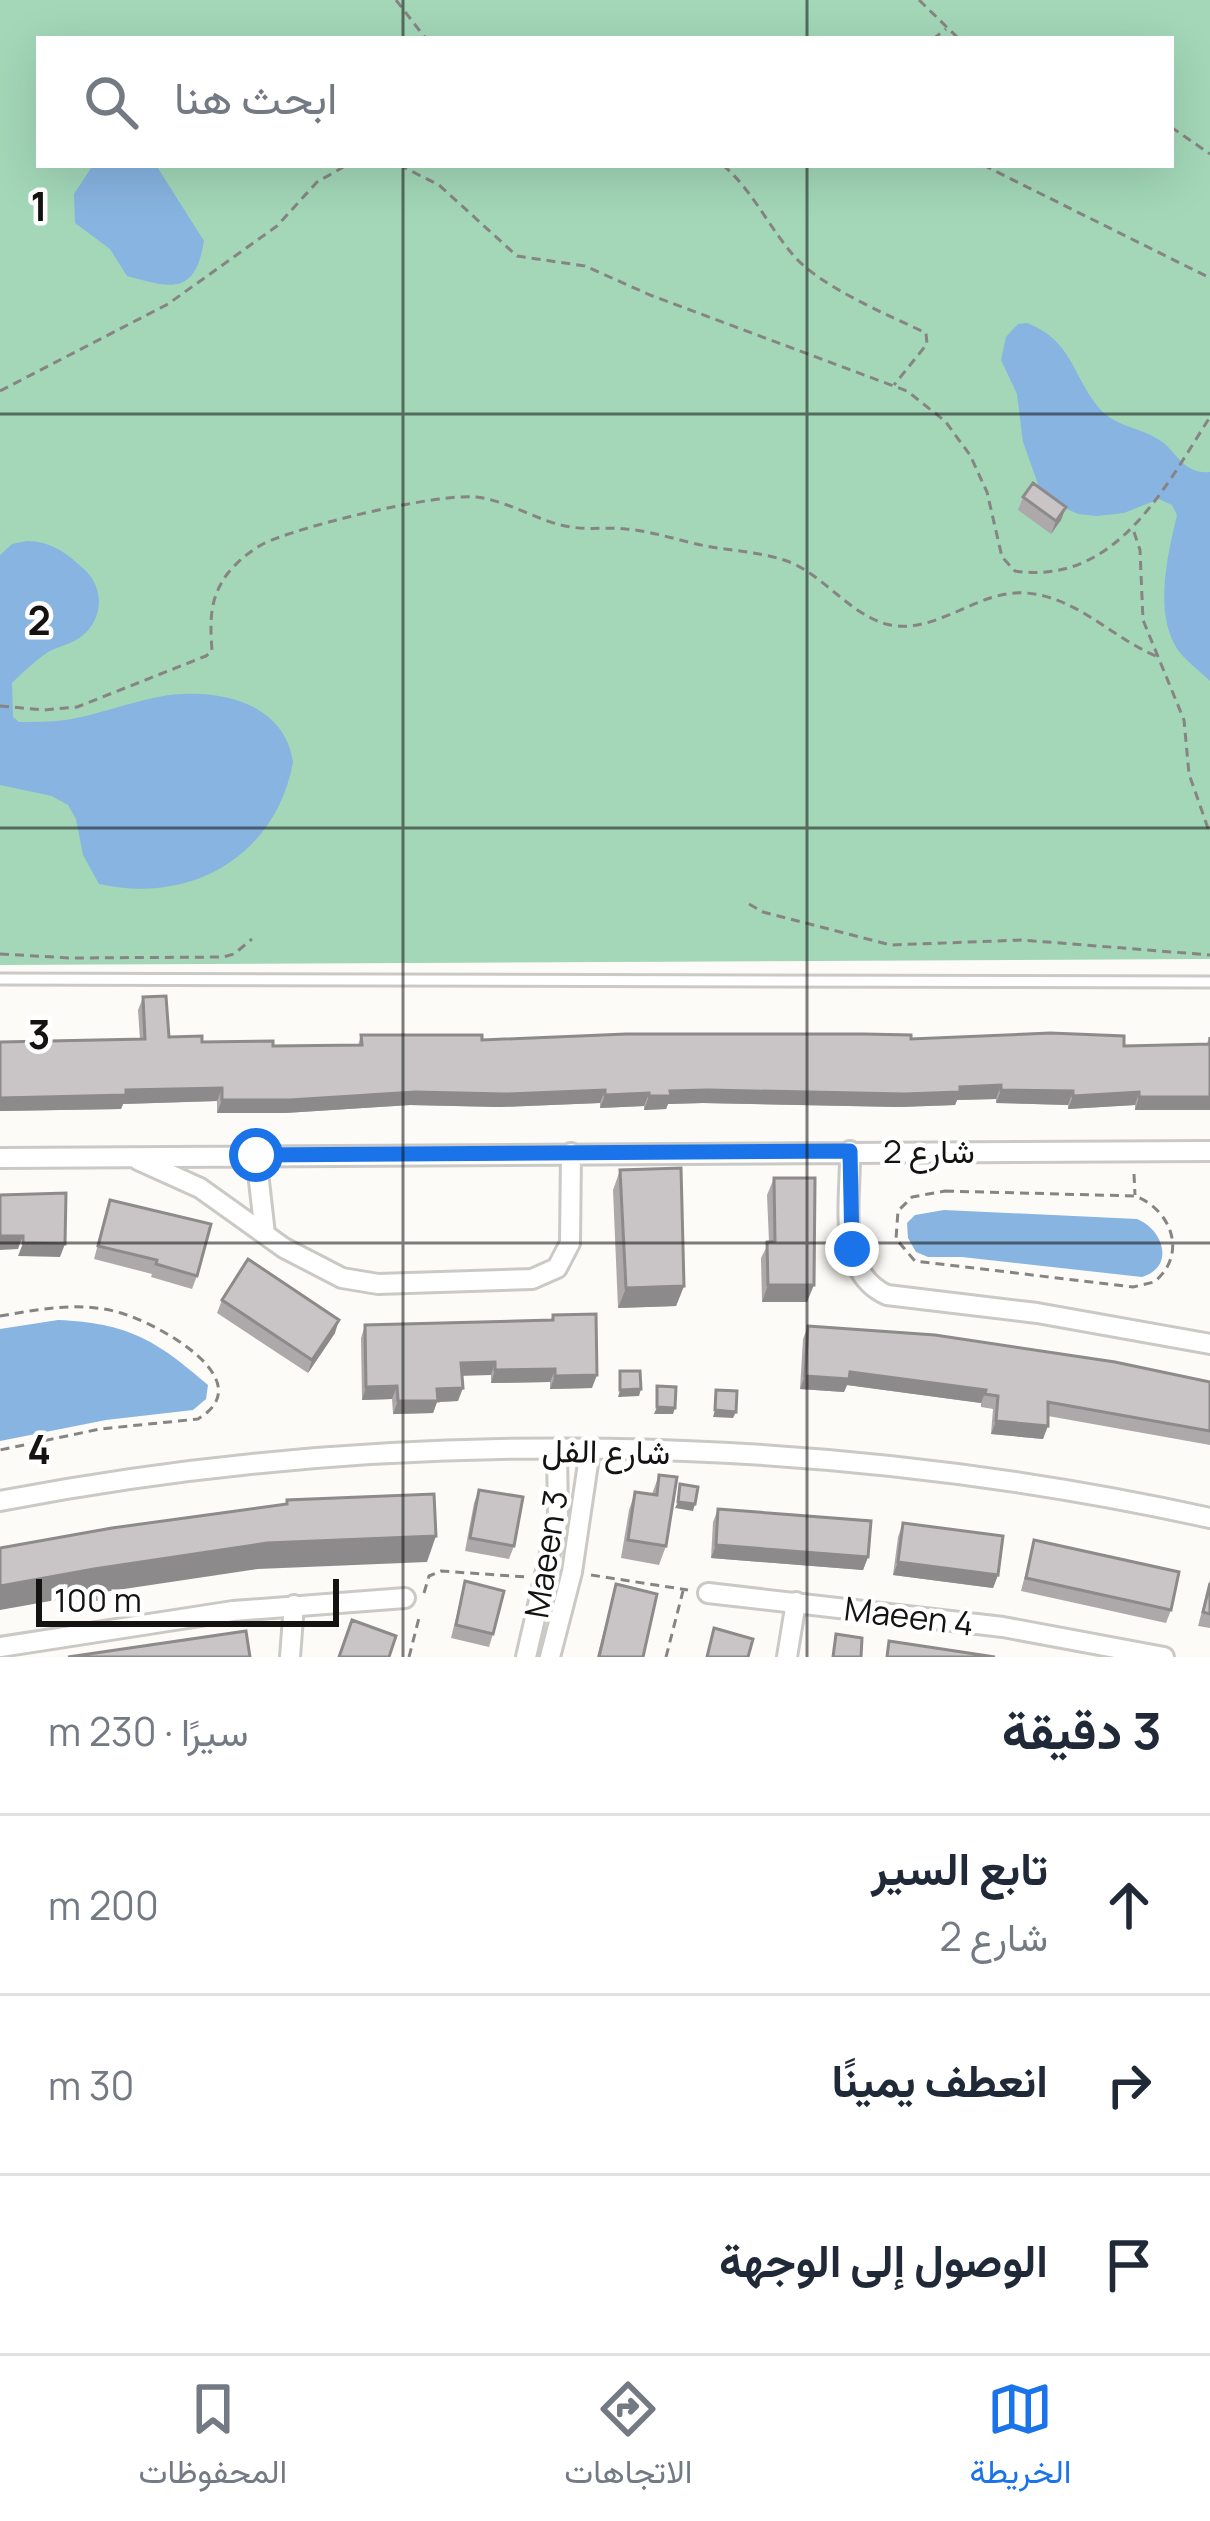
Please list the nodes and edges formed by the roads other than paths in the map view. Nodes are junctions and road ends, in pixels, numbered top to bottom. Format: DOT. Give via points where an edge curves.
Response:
graph roads {
  1 [pos="0,980"];
  2 [pos="1210,982"];
  3 [pos="850,1151"];
  4 [pos="1210,1151"];
  5 [pos="572,1153"];
  6 [pos="256,1155"];
  7 [pos="128,1156"];
  8 [pos="0,1158"];
  9 [pos="265,1234"];
  10 [pos="1210,1344"];
  11 [pos="557,1450"];
  12 [pos="590,1450"];
  13 [pos="0,1502"];
  14 [pos="1210,1518"];
  15 [pos="708,1593"];
  16 [pos="416,1602"];
  17 [pos="796,1602"];
  18 [pos="294,1605"];
  19 [pos="0,1647"];
  20 [pos="290,1657"];
  21 [pos="526,1657"];
  22 [pos="550,1657"];
  23 [pos="787,1657"];
  24 [pos="1164,1657"];
  1 -- 2 [label="lane"];
  3 -- 4 [label="street, شارع 2"];
  3 -- 5 [label="street, شارع 2"];
  3 -- 10 [label="street" via="854,1264 873,1289"];
  5 -- 6 [label="street, شارع 2"];
  5 -- 9 [label="street" via="570,1243 545,1276 360,1282"];
  6 -- 7 [label="street, شارع 2"];
  6 -- 9 [label="street"];
  7 -- 8 [label="street, شارع 2"];
  7 -- 9 [label="street" via="200,1188"];
  11 -- 12 [label="street, شارع الفل"];
  11 -- 13 [label="street, شارع الفل" via="299,1462"];
  11 -- 21 [label="street, Maeen 3" via="558,1519"];
  12 -- 14 [label="street, شارع الفل" via="896,1467"];
  12 -- 22 [label="street, Maeen 3"];
  15 -- 17 [label="street, Maeen 4"];
  16 -- 18 [label="street"];
  17 -- 23 [label="street, Maeen 4"];
  17 -- 24 [label="street, Maeen 4"];
  18 -- 19 [label="street"];
  18 -- 20 [label="street"];
}
